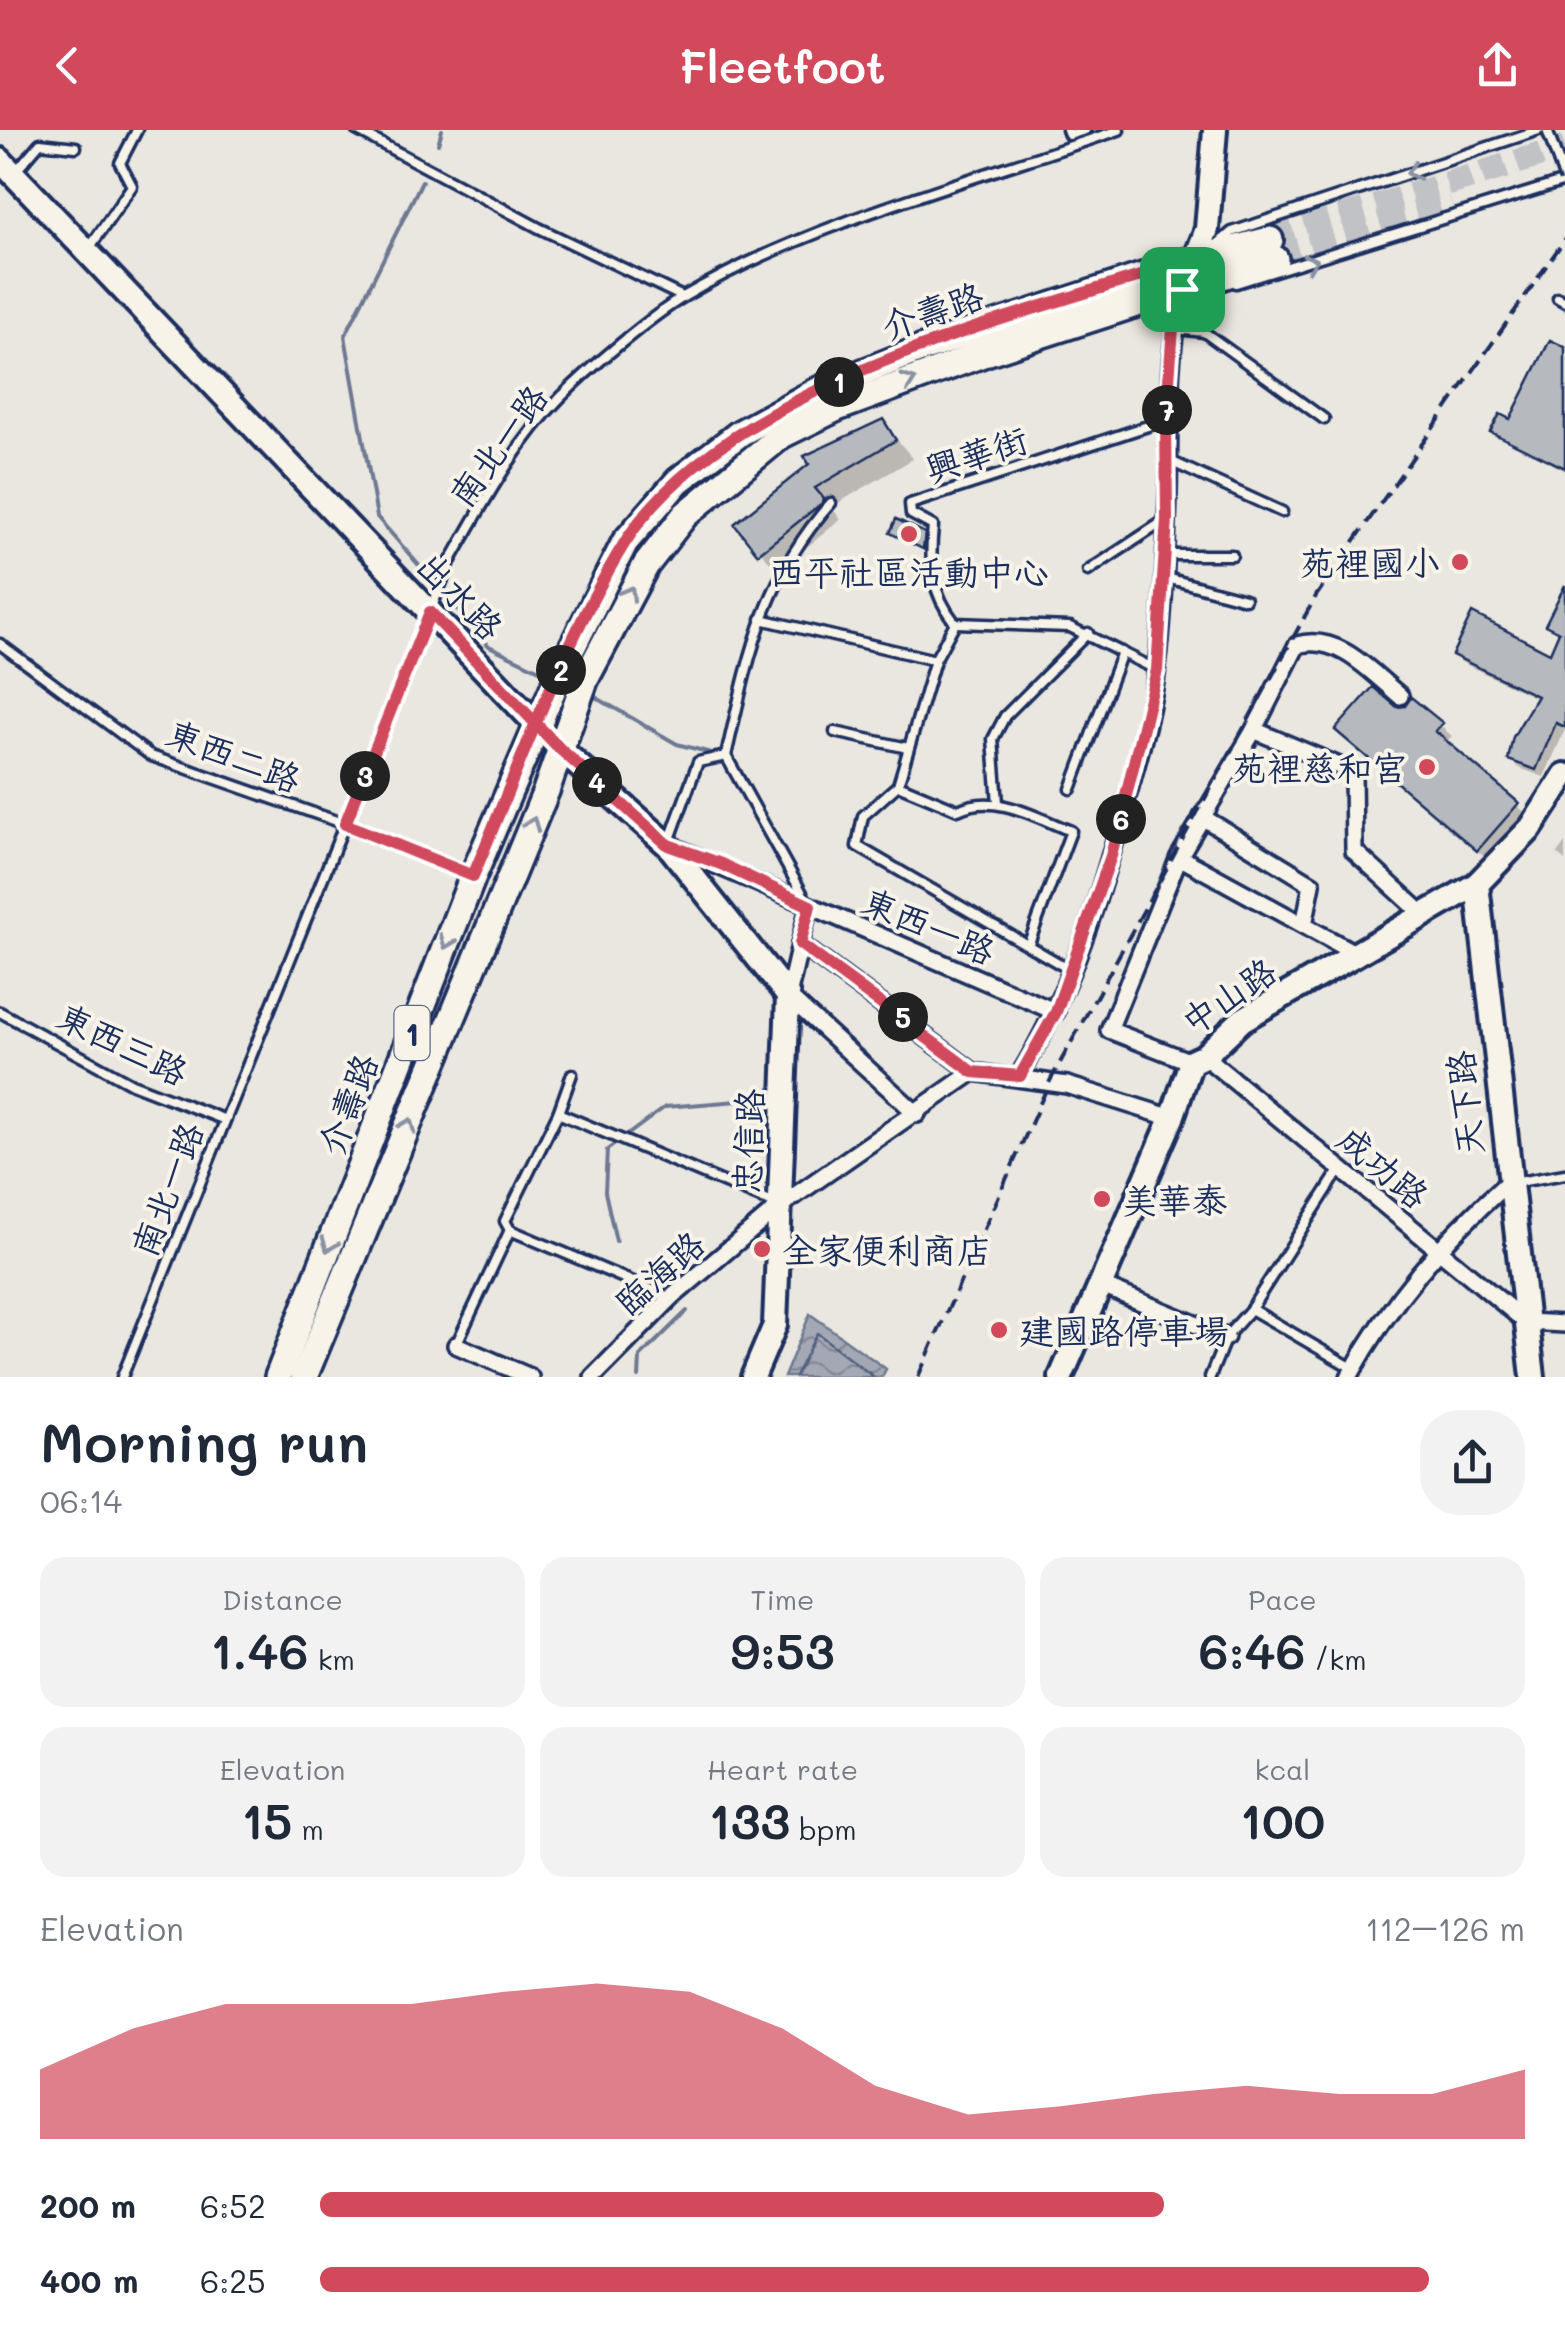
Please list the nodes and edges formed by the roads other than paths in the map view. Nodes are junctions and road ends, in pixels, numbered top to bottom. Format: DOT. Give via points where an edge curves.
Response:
graph roads {
  1 [pos="137,130"];
  2 [pos="356,130"];
  3 [pos="1067,130"];
  4 [pos="1085,130"];
  5 [pos="1120,130"];
  6 [pos="1216,130"];
  7 [pos="1543,130"];
  8 [pos="1099,133"];
  9 [pos="76,148"];
  10 [pos="6,167"];
  11 [pos="1565,180"];
  12 [pos="86,254"];
  13 [pos="1198,258"];
  14 [pos="1182,289"];
  15 [pos="683,297"];
  16 [pos="1173,328"];
  17 [pos="1324,419"];
  18 [pos="1166,420"];
  19 [pos="1166,459"];
  20 [pos="832,503"];
  21 [pos="1282,512"];
  22 [pos="1167,519"];
  23 [pos="1165,555"];
  24 [pos="1232,556"];
  25 [pos="1088,571"];
  26 [pos="1164,576"];
  27 [pos="1245,599"];
  28 [pos="432,607"];
  29 [pos="761,619"];
  30 [pos="955,623"];
  31 [pos="1088,633"];
  32 [pos="0,644"];
  33 [pos="1122,652"];
  34 [pos="935,660"];
  35 [pos="1157,670"];
  36 [pos="567,680"];
  37 [pos="1400,696"];
  38 [pos="538,723"];
  39 [pos="1254,730"];
  40 [pos="835,732"];
  41 [pos="908,748"];
  42 [pos="560,749"];
  43 [pos="726,756"];
  44 [pos="1565,775"];
  45 [pos="898,785"];
  46 [pos="1072,790"];
  47 [pos="998,803"];
  48 [pos="1202,816"];
  49 [pos="345,824"];
  50 [pos="668,845"];
  51 [pos="1179,857"];
  52 [pos="473,876"];
  53 [pos="1477,884"];
  54 [pos="810,906"];
  55 [pos="1425,916"];
  56 [pos="1304,925"];
  57 [pos="1029,943"];
  58 [pos="800,944"];
  59 [pos="1358,956"];
  60 [pos="1072,971"];
  61 [pos="788,996"];
  62 [pos="0,1012"];
  63 [pos="1056,1012"];
  64 [pos="1198,1059"];
  65 [pos="973,1072"];
  66 [pos="572,1074"];
  67 [pos="1020,1076"];
  68 [pos="558,1113"];
  69 [pos="918,1114"];
  70 [pos="1172,1118"];
  71 [pos="224,1119"];
  72 [pos="1340,1169"];
  73 [pos="1565,1174"];
  74 [pos="1507,1183"];
  75 [pos="780,1206"];
  76 [pos="510,1230"];
  77 [pos="1437,1248"];
  78 [pos="1100,1285"];
  79 [pos="672,1298"];
  80 [pos="1251,1308"];
  81 [pos="1526,1322"];
  82 [pos="1565,1324"];
  83 [pos="1226,1337"];
  84 [pos="456,1345"];
  85 [pos="1352,1373"];
  86 [pos="123,1374"];
  87 [pos="136,1377"];
  88 [pos="278,1377"];
  89 [pos="304,1377"];
  90 [pos="530,1377"];
  91 [pos="593,1377"];
  92 [pos="753,1377"];
  93 [pos="1061,1377"];
  94 [pos="1210,1377"];
  95 [pos="1532,1377"];
  1 -- 12 [label="lane" via="120,163 132,186"];
  2 -- 15 [label="lane"];
  3 -- 4 [label="lane"];
  5 -- 8 [label="lane, 南北一路"];
  6 -- 13 [label="street"];
  7 -- 11 [label="lane, bridge"];
  7 -- 13 [label="lane, one-way" via="1232,232"];
  8 -- 15 [label="lane, 南北一路" via="825,232"];
  9 -- 10 [label="lane" via="40,143"];
  10 -- 12 [label="street, 出水路"];
  14 -- 11 [label="lane, one-way" via="1250,282"];
  12 -- 28 [label="street, 出水路"];
  13 -- 14 [label="street"];
  13 -- 14 [label="main road, 介壽路 / 1" via="1268,250"];
  13 -- 36 [label="main road, 介壽路 / 1" via="921,349 822,388 740,432 678,481 625,542"];
  14 -- 16 [label="street"];
  36 -- 14 [label="main road, 介壽路 / 1, one-way" via="685,515 782,435 991,351"];
  15 -- 28 [label="lane, 南北一路" via="560,398 497,482"];
  16 -- 17 [label="lane" via="1204,332"];
  16 -- 18 [label="street"];
  18 -- 19 [label="street"];
  18 -- 30 [label="lane, 興華街" via="910,504 911,514 933,526 936,600"];
  19 -- 21 [label="lane"];
  19 -- 22 [label="street"];
  20 -- 29 [label="lane" via="802,536"];
  22 -- 23 [label="street"];
  22 -- 25 [label="lane"];
  23 -- 24 [label="lane"];
  23 -- 26 [label="street"];
  26 -- 27 [label="lane"];
  26 -- 35 [label="street"];
  28 -- 38 [label="street, 出水路"];
  28 -- 49 [label="lane, 南北一路"];
  29 -- 34 [label="lane"];
  29 -- 43 [label="lane"];
  30 -- 31 [label="lane" via="1053,624"];
  30 -- 34 [label="lane"];
  31 -- 33 [label="lane"];
  31 -- 47 [label="lane" via="1005,716 994,738"];
  32 -- 49 [label="lane, 東西二路" via="151,756"];
  33 -- 35 [label="lane"];
  33 -- 46 [label="lane"];
  34 -- 41 [label="lane"];
  35 -- 60 [label="street" via="1111,856"];
  36 -- 38 [label="main road, 介壽路 / 1"];
  36 -- 42 [label="main road, 介壽路 / 1" via="576,706"];
  37 -- 39 [label="street" via="1346,651 1297,644"];
  38 -- 42 [label="street, 出水路"];
  38 -- 52 [label="main road, 介壽路 / 1"];
  39 -- 48 [label="street"];
  39 -- 55 [label="street" via="1353,772 1354,851"];
  40 -- 41 [label="lane"];
  41 -- 45 [label="lane"];
  42 -- 50 [label="street, 出水路"];
  89 -- 42 [label="main road, 介壽路 / 1, one-way"];
  43 -- 50 [label="lane" via="698,762"];
  43 -- 54 [label="lane"];
  44 -- 53 [label="street, 中山路" via="1530,828"];
  45 -- 47 [label="lane" via="958,810"];
  45 -- 57 [label="lane" via="863,816 858,846"];
  47 -- 57 [label="lane" via="1071,832"];
  48 -- 51 [label="street"];
  48 -- 56 [label="street" via="1312,884"];
  49 -- 52 [label="lane, 東西二路"];
  49 -- 71 [label="lane, 南北一路"];
  50 -- 54 [label="street, 東西一路"];
  50 -- 61 [label="street, 出水路"];
  51 -- 56 [label="street"];
  51 -- 64 [label="street, 成功路" via="1110,1030"];
  52 -- 88 [label="main road, 介壽路 / 1, one-way"];
  53 -- 55 [label="street, 中山路"];
  53 -- 74 [label="street, 天下路"];
  54 -- 58 [label="street, 忠信路"];
  54 -- 63 [label="street, 東西一路"];
  55 -- 59 [label="street, 中山路"];
  56 -- 59 [label="street"];
  57 -- 60 [label="lane"];
  58 -- 61 [label="street, 忠信路"];
  58 -- 65 [label="street"];
  59 -- 64 [label="street, 中山路" via="1242,1020"];
  60 -- 63 [label="street"];
  61 -- 69 [label="street, 出水路"];
  61 -- 75 [label="street, 忠信路"];
  62 -- 71 [label="lane, 東西三路" via="132,1084"];
  63 -- 67 [label="street"];
  64 -- 70 [label="street, 中山路"];
  64 -- 72 [label="street, 成功路"];
  65 -- 67 [label="street"];
  65 -- 69 [label="street, 臨海路"];
  66 -- 68 [label="lane"];
  67 -- 70 [label="street"];
  68 -- 75 [label="lane"];
  68 -- 76 [label="lane" via="505,1222"];
  69 -- 75 [label="street, 臨海路"];
  70 -- 78 [label="street, 中山路"];
  71 -- 86 [label="lane, 南北一路"];
  72 -- 77 [label="street, 成功路"];
  72 -- 80 [label="lane"];
  73 -- 74 [label="lane"];
  74 -- 77 [label="street, 天下路"];
  74 -- 81 [label="street"];
  75 -- 79 [label="street, 臨海路"];
  75 -- 92 [label="street, 忠信路" via="775,1325"];
  76 -- 79 [label="lane"];
  76 -- 84 [label="lane"];
  77 -- 81 [label="street, 成功路"];
  77 -- 85 [label="street, 天下路" via="1376,1328"];
  78 -- 83 [label="street"];
  78 -- 93 [label="street, 中山路"];
  79 -- 91 [label="street, 臨海路"];
  80 -- 83 [label="lane"];
  80 -- 85 [label="lane"];
  81 -- 82 [label="street"];
  81 -- 95 [label="street"];
  83 -- 94 [label="lane"];
  84 -- 90 [label="street"];
  86 -- 87 [label="lane"];
}
